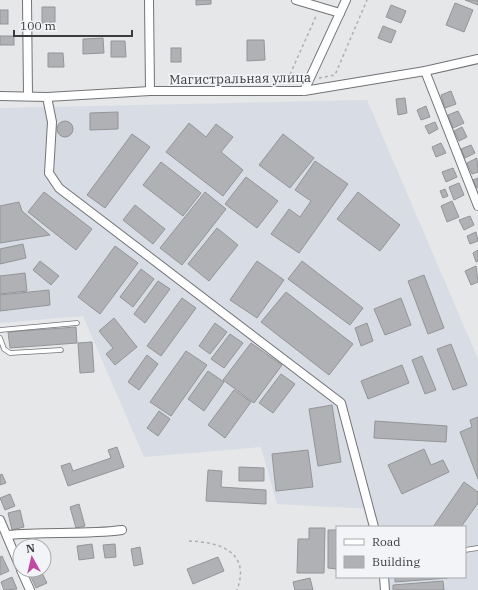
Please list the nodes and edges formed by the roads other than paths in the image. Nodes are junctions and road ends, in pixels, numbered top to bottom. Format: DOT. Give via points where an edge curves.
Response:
graph roads {
  1 [pos="27,0"];
  2 [pos="149,0"];
  3 [pos="296,0"];
  4 [pos="346,0"];
  5 [pos="340,13"];
  6 [pos="478,59"];
  7 [pos="425,71"];
  8 [pos="150,91"];
  9 [pos="304,91"];
  10 [pos="0,96"];
  11 [pos="28,96"];
  12 [pos="47,97"];
  13 [pos="478,206"];
  14 [pos="77,323"];
  15 [pos="0,330"];
  16 [pos="0,338"];
  17 [pos="61,350"];
  18 [pos="0,520"];
  19 [pos="374,526"];
  20 [pos="122,530"];
  21 [pos="7,535"];
  22 [pos="12,547"];
  23 [pos="478,548"];
  24 [pos="466,550"];
  25 [pos="25,578"];
  26 [pos="384,578"];
  27 [pos="30,590"];
  28 [pos="385,590"];
  1 -- 11 [label="street"];
  2 -- 8 [label="street"];
  3 -- 5 [label="street"];
  4 -- 5 [label="street"];
  5 -- 9 [label="street"];
  6 -- 7 [label="street, Магистральная улица"];
  7 -- 9 [label="street, Магистральная улица"];
  7 -- 13 [label="street"];
  8 -- 9 [label="street, Магистральная улица"];
  8 -- 12 [label="street, Магистральная улица"];
  10 -- 11 [label="street, Магистральная улица"];
  11 -- 12 [label="street, Магистральная улица"];
  12 -- 19 [label="street" via="52,122 50,173 59,188 341,403"];
  14 -- 15 [label="lane"];
  16 -- 17 [label="lane" via="4,349 10,353"];
  18 -- 21 [label="street"];
  20 -- 21 [label="street"];
  21 -- 22 [label="street"];
  23 -- 24 [label="lane"];
  25 -- 27 [label="street"];
  26 -- 28 [label="street"];
}
